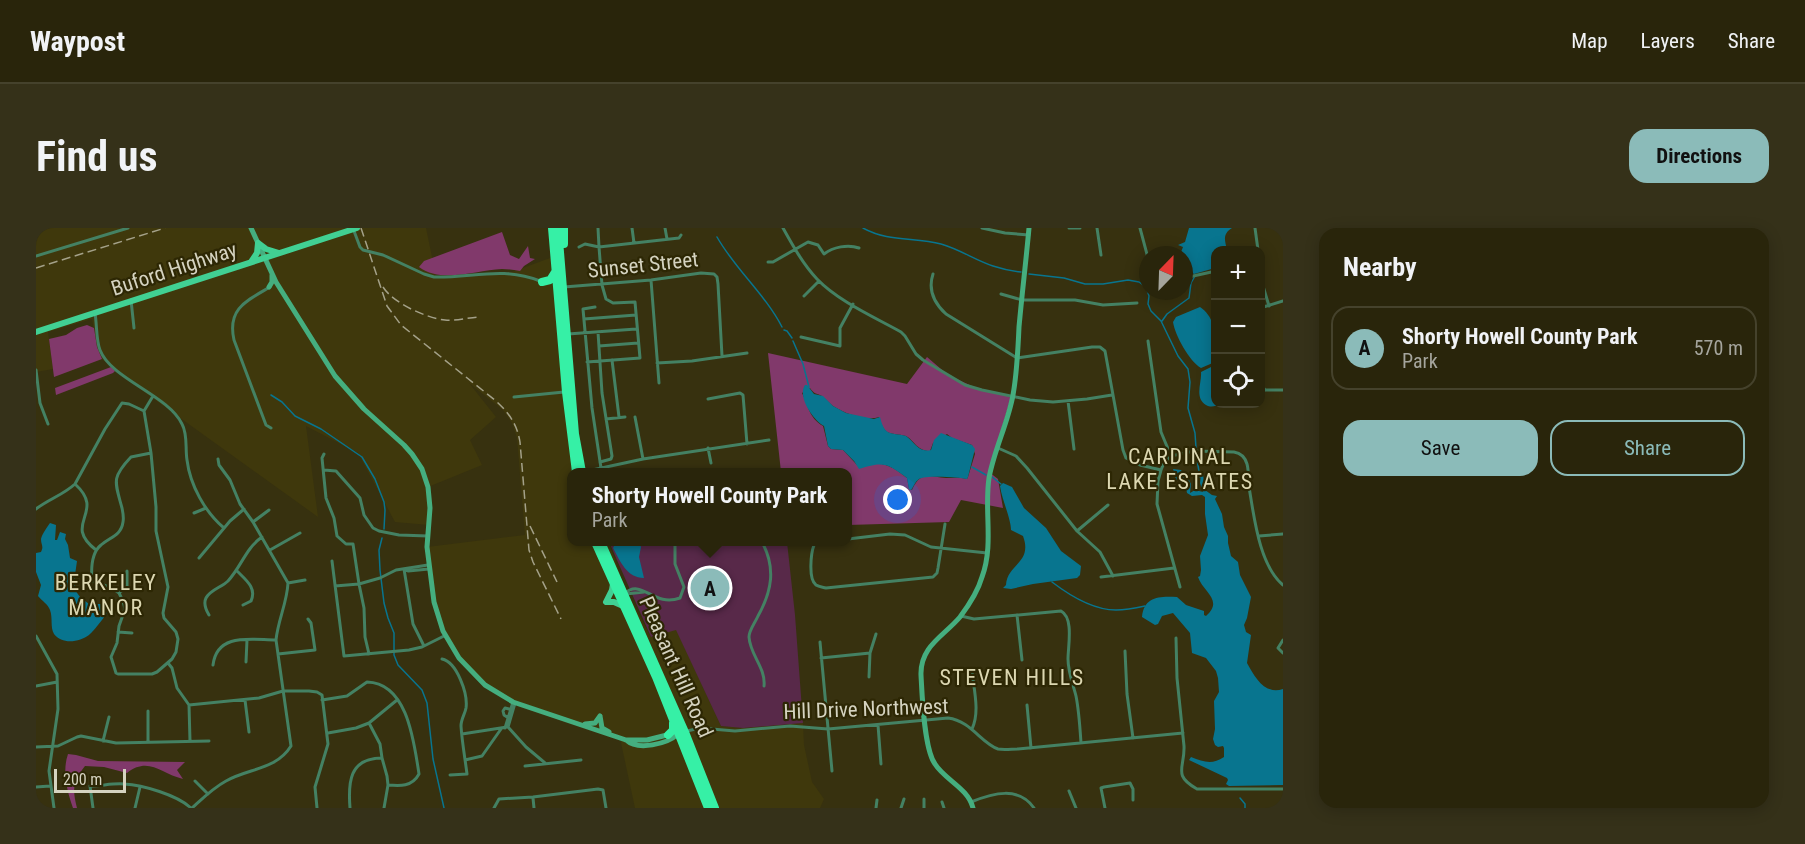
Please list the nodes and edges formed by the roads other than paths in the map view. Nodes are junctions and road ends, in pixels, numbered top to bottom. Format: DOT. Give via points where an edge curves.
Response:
graph roads {
  1 [pos="128,228"];
  2 [pos="251,228"];
  3 [pos="547,228"];
  4 [pos="552,228"];
  5 [pos="558,228"];
  6 [pos="564,228"];
  7 [pos="598,228"];
  8 [pos="632,228"];
  9 [pos="665,228"];
  10 [pos="783,228"];
  11 [pos="982,228"];
  12 [pos="1029,228"];
  13 [pos="1069,228"];
  14 [pos="1080,228"];
  15 [pos="1097,228"];
  16 [pos="1140,228"];
  17 [pos="1255,228"];
  18 [pos="355,229"];
  19 [pos="681,235"];
  20 [pos="1029,235"];
  21 [pos="666,239"];
  22 [pos="258,243"];
  23 [pos="634,243"];
  24 [pos="1145,246"];
  25 [pos="1257,246"];
  26 [pos="579,247"];
  27 [pos="599,247"];
  28 [pos="859,248"];
  29 [pos="795,249"];
  30 [pos="554,252"];
  31 [pos="279,253"];
  32 [pos="1101,255"];
  33 [pos="36,256"];
  34 [pos="265,258"];
  35 [pos="251,262"];
  36 [pos="768,262"];
  37 [pos="555,267"];
  38 [pos="1211,272"];
  39 [pos="272,273"];
  40 [pos="933,274"];
  41 [pos="1193,276"];
  42 [pos="651,280"];
  43 [pos="819,280"];
  44 [pos="276,282"];
  45 [pos="542,282"];
  46 [pos="602,285"];
  47 [pos="269,287"];
  48 [pos="560,287"];
  49 [pos="1265,293"];
  50 [pos="1001,294"];
  51 [pos="804,296"];
  52 [pos="131,300"];
  53 [pos="1022,300"];
  54 [pos="1283,301"];
  55 [pos="1137,303"];
  56 [pos="853,304"];
  57 [pos="1269,306"];
  58 [pos="595,307"];
  59 [pos="1265,307"];
  60 [pos="95,313"];
  61 [pos="636,315"];
  62 [pos="584,319"];
  63 [pos="134,328"];
  64 [pos="636,329"];
  65 [pos="36,332"];
  66 [pos="598,332"];
  67 [pos="584,333"];
  68 [pos="567,334"];
  69 [pos="801,337"];
  70 [pos="1148,341"];
  71 [pos="638,344"];
  72 [pos="599,346"];
  73 [pos="747,353"];
  74 [pos="722,356"];
  75 [pos="1017,358"];
  76 [pos="600,360"];
  77 [pos="612,360"];
  78 [pos="587,362"];
  79 [pos="657,363"];
  80 [pos="36,369"];
  81 [pos="659,383"];
  82 [pos="1265,390"];
  83 [pos="1283,390"];
  84 [pos="566,392"];
  85 [pos="1112,395"];
  86 [pos="153,396"];
  87 [pos="1013,397"];
  88 [pos="514,398"];
  89 [pos="708,399"];
  90 [pos="1068,401"];
  91 [pos="144,411"];
  92 [pos="619,417"];
  93 [pos="625,417"];
  94 [pos="635,417"];
  95 [pos="606,419"];
  96 [pos="48,424"];
  97 [pos="271,428"];
  98 [pos="769,440"];
  99 [pos="747,444"];
  100 [pos="997,447"];
  101 [pos="708,448"];
  102 [pos="1074,449"];
  103 [pos="151,453"];
  104 [pos="324,454"];
  105 [pos="1171,456"];
  106 [pos="218,459"];
  107 [pos="643,459"];
  108 [pos="600,462"];
  109 [pos="711,463"];
  110 [pos="576,468"];
  111 [pos="582,468"];
  112 [pos="601,468"];
  113 [pos="323,470"];
  114 [pos="1161,470"];
  115 [pos="75,484"];
  116 [pos="1108,505"];
  117 [pos="206,508"];
  118 [pos="36,509"];
  119 [pos="244,509"];
  120 [pos="269,510"];
  121 [pos="194,513"];
  122 [pos="253,522"];
  123 [pos="945,524"];
  124 [pos="224,528"];
  125 [pos="1077,531"];
  126 [pos="300,533"];
  127 [pos="1283,534"];
  128 [pos="428,536"];
  129 [pos="1259,536"];
  130 [pos="262,537"];
  131 [pos="852,539"];
  132 [pos="597,546"];
  133 [pos="603,546"];
  134 [pos="675,546"];
  135 [pos="764,546"];
  136 [pos="812,546"];
  137 [pos="941,549"];
  138 [pos="96,550"];
  139 [pos="270,550"];
  140 [pos="987,553"];
  141 [pos="199,558"];
  142 [pos="332,561"];
  143 [pos="429,567"];
  144 [pos="1175,568"];
  145 [pos="404,569"];
  146 [pos="127,571"];
  147 [pos="236,571"];
  148 [pos="1113,576"];
  149 [pos="1101,577"];
  150 [pos="305,580"];
  151 [pos="288,583"];
  152 [pos="613,583"];
  153 [pos="358,584"];
  154 [pos="1283,585"];
  155 [pos="335,586"];
  156 [pos="1180,587"];
  157 [pos="119,593"];
  158 [pos="624,594"];
  159 [pos="243,605"];
  160 [pos="623,606"];
  161 [pos="209,615"];
  162 [pos="1017,615"];
  163 [pos="960,616"];
  164 [pos="308,619"];
  165 [pos="118,632"];
  166 [pos="132,633"];
  167 [pos="876,634"];
  168 [pos="445,635"];
  169 [pos="36,636"];
  170 [pos="1176,638"];
  171 [pos="247,640"];
  172 [pos="276,640"];
  173 [pos="1283,640"];
  174 [pos="820,642"];
  175 [pos="424,646"];
  176 [pos="1125,651"];
  177 [pos="870,653"];
  178 [pos="1283,653"];
  179 [pos="278,654"];
  180 [pos="369,654"];
  181 [pos="821,658"];
  182 [pos="442,659"];
  183 [pos="1022,660"];
  184 [pos="246,662"];
  185 [pos="168,663"];
  186 [pos="213,665"];
  187 [pos="972,672"];
  188 [pos="869,676"];
  189 [pos="57,682"];
  190 [pos="36,686"];
  191 [pos="764,686"];
  192 [pos="283,691"];
  193 [pos="245,700"];
  194 [pos="322,700"];
  195 [pos="397,700"];
  196 [pos="189,705"];
  197 [pos="512,705"];
  198 [pos="1027,705"];
  199 [pos="148,711"];
  200 [pos="109,717"];
  201 [pos="509,718"];
  202 [pos="925,720"];
  203 [pos="673,722"];
  204 [pos="369,723"];
  205 [pos="580,724"];
  206 [pos="878,725"];
  207 [pos="505,728"];
  208 [pos="828,729"];
  209 [pos="972,729"];
  210 [pos="512,731"];
  211 [pos="249,732"];
  212 [pos="328,733"];
  213 [pos="682,733"];
  214 [pos="1183,733"];
  215 [pos="462,734"];
  216 [pos="612,735"];
  217 [pos="1133,738"];
  218 [pos="666,739"];
  219 [pos="103,741"];
  220 [pos="190,741"];
  221 [pos="209,741"];
  222 [pos="148,742"];
  223 [pos="1081,743"];
  224 [pos="53,746"];
  225 [pos="36,747"];
  226 [pos="1031,748"];
  227 [pos="684,749"];
  228 [pos="382,758"];
  229 [pos="465,760"];
  230 [pos="581,760"];
  231 [pos="547,764"];
  232 [pos="881,764"];
  233 [pos="525,766"];
  234 [pos="832,771"];
  235 [pos="450,775"];
  236 [pos="195,781"];
  237 [pos="388,785"];
  238 [pos="50,786"];
  239 [pos="36,787"];
  240 [pos="140,787"];
  241 [pos="1283,789"];
  242 [pos="1069,791"];
  243 [pos="208,794"];
  244 [pos="533,797"];
  245 [pos="904,799"];
  246 [pos="924,799"];
  247 [pos="877,800"];
  248 [pos="1133,800"];
  249 [pos="942,802"];
  250 [pos="972,805"];
  251 [pos="54,808"];
  252 [pos="93,808"];
  253 [pos="135,808"];
  254 [pos="192,808"];
  255 [pos="317,808"];
  256 [pos="350,808"];
  257 [pos="384,808"];
  258 [pos="494,808"];
  259 [pos="534,808"];
  260 [pos="606,808"];
  261 [pos="708,808"];
  262 [pos="715,808"];
  263 [pos="876,808"];
  264 [pos="900,808"];
  265 [pos="924,808"];
  266 [pos="944,808"];
  267 [pos="1034,808"];
  268 [pos="1076,808"];
  269 [pos="1105,808"];
  1 -- 33 [label="street"];
  2 -- 22 [label="street"];
  3 -- 30 [label="highway"];
  4 -- 30 [label="highway"];
  5 -- 48 [label="highway"];
  6 -- 48 [label="highway"];
  7 -- 27 [label="street"];
  8 -- 23 [label="street"];
  9 -- 21 [label="street"];
  10 -- 29 [label="street"];
  11 -- 20 [label="street"];
  12 -- 20 [label="street"];
  13 -- 14 [label="street"];
  15 -- 32 [label="street"];
  16 -- 24 [label="street"];
  17 -- 25 [label="street"];
  18 -- 31 [label="main road, Buford Highway"];
  18 -- 45 [label="street" via="363,250 434,277 507,273"];
  19 -- 21 [label="street"];
  20 -- 53 [label="street"];
  21 -- 23 [label="street"];
  22 -- 31 [label="main road"];
  22 -- 34 [label="street"];
  22 -- 35 [label="main road"];
  23 -- 27 [label="street"];
  26 -- 27 [label="street"];
  27 -- 46 [label="street"];
  28 -- 29 [label="street" via="835,248 824,254 818,245 808,242"];
  29 -- 36 [label="street"];
  29 -- 43 [label="street"];
  30 -- 37 [label="highway"];
  31 -- 34 [label="main road, Buford Highway"];
  34 -- 35 [label="main road, Buford Highway"];
  34 -- 39 [label="street"];
  35 -- 52 [label="main road, Buford Highway"];
  37 -- 45 [label="highway" via="550,280"];
  37 -- 48 [label="highway"];
  38 -- 41 [label="street"];
  39 -- 44 [label="street"];
  39 -- 47 [label="street"];
  40 -- 75 [label="street" via="934,301 945,314"];
  42 -- 46 [label="street, Sunset Street"];
  42 -- 74 [label="street, Sunset Street" via="701,273 717,277"];
  42 -- 79 [label="street"];
  43 -- 51 [label="street"];
  43 -- 56 [label="street"];
  44 -- 47 [label="street"];
  44 -- 128 [label="street" via="339,381 417,460 428,486"];
  45 -- 48 [label="street"];
  46 -- 48 [label="street, Sunset Street"];
  46 -- 61 [label="street" via="604,295 614,303 635,302"];
  47 -- 97 [label="street" via="242,304 232,326 266,425"];
  48 -- 68 [label="highway"];
  48 -- 84 [label="highway"];
  49 -- 57 [label="street"];
  50 -- 53 [label="street"];
  52 -- 60 [label="main road, Buford Highway"];
  52 -- 63 [label="street"];
  53 -- 55 [label="street" via="1076,300 1111,306"];
  53 -- 75 [label="street"];
  54 -- 57 [label="street"];
  56 -- 69 [label="street" via="840,327 840,346"];
  56 -- 87 [label="street" via="901,332 916,354 931,366 965,385"];
  57 -- 59 [label="street"];
  58 -- 62 [label="street" via="583,309"];
  60 -- 65 [label="main road, Buford Highway"];
  60 -- 86 [label="street" via="103,357"];
  61 -- 62 [label="street"];
  61 -- 64 [label="street"];
  62 -- 67 [label="street"];
  64 -- 66 [label="street"];
  64 -- 71 [label="street"];
  66 -- 67 [label="street"];
  66 -- 72 [label="street"];
  67 -- 68 [label="street"];
  67 -- 78 [label="street"];
  68 -- 111 [label="highway"];
  70 -- 105 [label="street" via="1161,432"];
  71 -- 72 [label="street"];
  71 -- 77 [label="street" via="640,358"];
  72 -- 76 [label="street"];
  73 -- 74 [label="street"];
  74 -- 79 [label="street"];
  75 -- 85 [label="street" via="1100,347 1107,356"];
  75 -- 87 [label="street"];
  76 -- 77 [label="street"];
  76 -- 78 [label="street"];
  76 -- 95 [label="street"];
  77 -- 92 [label="street"];
  78 -- 108 [label="street"];
  79 -- 81 [label="street"];
  80 -- 96 [label="street" via="40,403"];
  82 -- 83 [label="street"];
  84 -- 88 [label="street"];
  84 -- 110 [label="highway"];
  85 -- 90 [label="street"];
  85 -- 114 [label="street" via="1126,458"];
  86 -- 91 [label="street"];
  86 -- 117 [label="street" via="174,411 182,424 190,476"];
  87 -- 90 [label="street"];
  87 -- 100 [label="street"];
  89 -- 99 [label="street" via="743,395"];
  90 -- 102 [label="street"];
  91 -- 103 [label="street"];
  91 -- 115 [label="street" via="122,403"];
  92 -- 93 [label="street"];
  92 -- 95 [label="street"];
  94 -- 107 [label="street"];
  95 -- 108 [label="street" via="612,456"];
  98 -- 99 [label="street"];
  99 -- 101 [label="street"];
  100 -- 125 [label="street" via="1016,456"];
  100 -- 140 [label="street" via="988,492"];
  101 -- 107 [label="street"];
  101 -- 109 [label="street"];
  103 -- 138 [label="street" via="131,457 118,474 115,489 124,519 121,530"];
  103 -- 185 [label="street" via="156,531 168,587 163,613 178,639 176,652"];
  104 -- 113 [label="street"];
  105 -- 114 [label="street"];
  105 -- 129 [label="street" via="1194,451 1239,453 1248,467"];
  106 -- 119 [label="street"];
  107 -- 112 [label="street"];
  108 -- 112 [label="street"];
  113 -- 128 [label="street" via="336,471 357,493 373,528 399,535"];
  113 -- 153 [label="street" via="337,536 346,544 354,544"];
  114 -- 144 [label="street" via="1156,498"];
  115 -- 118 [label="street"];
  115 -- 138 [label="street" via="83,491 88,505 82,535"];
  116 -- 125 [label="street"];
  117 -- 121 [label="street"];
  117 -- 124 [label="street"];
  119 -- 122 [label="street"];
  119 -- 124 [label="street"];
  120 -- 122 [label="street"];
  122 -- 130 [label="street"];
  123 -- 137 [label="street"];
  124 -- 141 [label="street"];
  125 -- 148 [label="street" via="1100,552"];
  126 -- 139 [label="street"];
  127 -- 129 [label="street"];
  128 -- 143 [label="street"];
  129 -- 154 [label="street" via="1268,562"];
  130 -- 139 [label="street"];
  130 -- 147 [label="street" via="250,547"];
  131 -- 137 [label="street" via="905,535"];
  132 -- 152 [label="highway, Pleasant Hill Road"];
  133 -- 158 [label="highway, Pleasant Hill Road"];
  134 -- 158 [label="street" via="676,569 684,587 682,594 668,600 637,588"];
  135 -- 191 [label="street" via="772,579 765,604 749,635"];
  136 -- 137 [label="street" via="813,582 826,588 933,577"];
  137 -- 140 [label="street"];
  138 -- 157 [label="street" via="92,580"];
  139 -- 151 [label="street"];
  140 -- 163 [label="street" via="982,577"];
  142 -- 155 [label="street"];
  143 -- 145 [label="street"];
  143 -- 168 [label="street" via="434,602"];
  144 -- 148 [label="street"];
  144 -- 156 [label="street"];
  145 -- 153 [label="street"];
  145 -- 175 [label="street" via="413,624"];
  146 -- 157 [label="street" via="127,586"];
  147 -- 159 [label="street" via="253,592 251,601"];
  147 -- 161 [label="street" via="205,600"];
  148 -- 149 [label="street"];
  150 -- 151 [label="street"];
  151 -- 172 [label="street"];
  152 -- 160 [label="highway, Pleasant Hill Road"];
  152 -- 160 [label="main road" via="606,602"];
  153 -- 155 [label="street"];
  153 -- 180 [label="street"];
  155 -- 180 [label="street" via="344,656"];
  157 -- 165 [label="street" via="125,609"];
  158 -- 213 [label="highway, Pleasant Hill Road"];
  160 -- 203 [label="highway, Pleasant Hill Road"];
  162 -- 163 [label="street" via="974,619"];
  162 -- 183 [label="street"];
  162 -- 223 [label="street" via="1061,611 1068,618 1068,665"];
  163 -- 202 [label="street" via="932,643 923,660"];
  164 -- 179 [label="street" via="315,650"];
  165 -- 166 [label="street"];
  165 -- 185 [label="street" via="111,657 116,673 153,674"];
  167 -- 177 [label="street"];
  168 -- 175 [label="street"];
  168 -- 197 [label="street" via="476,677"];
  169 -- 189 [label="street" via="55,669"];
  170 -- 214 [label="street"];
  171 -- 172 [label="street"];
  171 -- 184 [label="street"];
  171 -- 186 [label="street" via="237,639 218,649"];
  172 -- 179 [label="street"];
  173 -- 178 [label="street" via="1278,648"];
  174 -- 181 [label="street"];
  175 -- 180 [label="street"];
  176 -- 217 [label="street"];
  177 -- 181 [label="street"];
  177 -- 188 [label="street"];
  179 -- 192 [label="street"];
  181 -- 208 [label="street"];
  182 -- 215 [label="street" via="447,659 464,686"];
  185 -- 196 [label="street" via="177,688"];
  187 -- 209 [label="street" via="976,722"];
  189 -- 190 [label="street"];
  189 -- 224 [label="street"];
  192 -- 193 [label="street"];
  192 -- 194 [label="street" via="317,692"];
  192 -- 243 [label="street" via="292,740 289,750 272,764 227,780"];
  193 -- 196 [label="street"];
  193 -- 211 [label="street"];
  194 -- 195 [label="street" via="347,696 367,682 387,687"];
  194 -- 212 [label="street"];
  195 -- 204 [label="street"];
  195 -- 237 [label="street" via="407,717 419,774 408,784"];
  196 -- 220 [label="street"];
  197 -- 201 [label="street"];
  197 -- 201 [label="street" via="503,711"];
  197 -- 205 [label="street"];
  198 -- 226 [label="street"];
  199 -- 222 [label="street"];
  200 -- 219 [label="street"];
  201 -- 207 [label="street"];
  201 -- 210 [label="street"];
  202 -- 206 [label="street, Hill Drive Northwest"];
  202 -- 209 [label="street, Hill Drive Northwest" via="954,719"];
  202 -- 250 [label="street" via="934,764"];
  203 -- 213 [label="highway, Pleasant Hill Road"];
  203 -- 218 [label="highway" via="673,730"];
  204 -- 212 [label="street"];
  204 -- 228 [label="street"];
  205 -- 216 [label="street"];
  205 -- 216 [label="street" via="595,723 600,716 602,728"];
  206 -- 208 [label="street, Hill Drive Northwest"];
  206 -- 232 [label="street"];
  207 -- 210 [label="street"];
  207 -- 215 [label="street"];
  207 -- 229 [label="street" via="482,756"];
  208 -- 213 [label="street, Hill Drive Northwest" via="700,728"];
  208 -- 234 [label="street"];
  209 -- 226 [label="street, Hill Drive Northwest" via="1000,749"];
  210 -- 231 [label="street"];
  212 -- 255 [label="street" via="315,787"];
  213 -- 218 [label="street"];
  213 -- 227 [label="highway, Pleasant Hill Road"];
  213 -- 262 [label="highway, Pleasant Hill Road"];
  214 -- 217 [label="street, Hill Drive Northwest"];
  214 -- 241 [label="street" via="1185,753 1180,769 1186,783 1197,789"];
  215 -- 229 [label="street"];
  216 -- 218 [label="street" via="626,740"];
  217 -- 223 [label="street, Hill Drive Northwest"];
  218 -- 227 [label="street"];
  219 -- 222 [label="street"];
  219 -- 224 [label="street" via="77,737"];
  220 -- 221 [label="street"];
  220 -- 222 [label="street"];
  223 -- 226 [label="street, Hill Drive Northwest"];
  224 -- 225 [label="street"];
  224 -- 238 [label="street"];
  227 -- 261 [label="highway, Pleasant Hill Road"];
  228 -- 237 [label="street"];
  228 -- 256 [label="street" via="357,766 349,783"];
  229 -- 235 [label="street" via="466,774"];
  230 -- 231 [label="street"];
  231 -- 233 [label="street"];
  236 -- 243 [label="street"];
  237 -- 257 [label="street"];
  238 -- 239 [label="street"];
  238 -- 251 [label="street"];
  240 -- 252 [label="street" via="90,786"];
  240 -- 253 [label="street"];
  240 -- 254 [label="street" via="175,796"];
  242 -- 268 [label="street"];
  243 -- 254 [label="street"];
  244 -- 258 [label="street" via="499,799"];
  244 -- 259 [label="street"];
  244 -- 260 [label="street" via="601,789"];
  245 -- 264 [label="street"];
  246 -- 265 [label="street"];
  247 -- 263 [label="street"];
  248 -- 269 [label="street" via="1130,783 1104,787 1101,788"];
  249 -- 266 [label="street"];
  250 -- 267 [label="street" via="983,797 1011,794 1026,798"];
}
